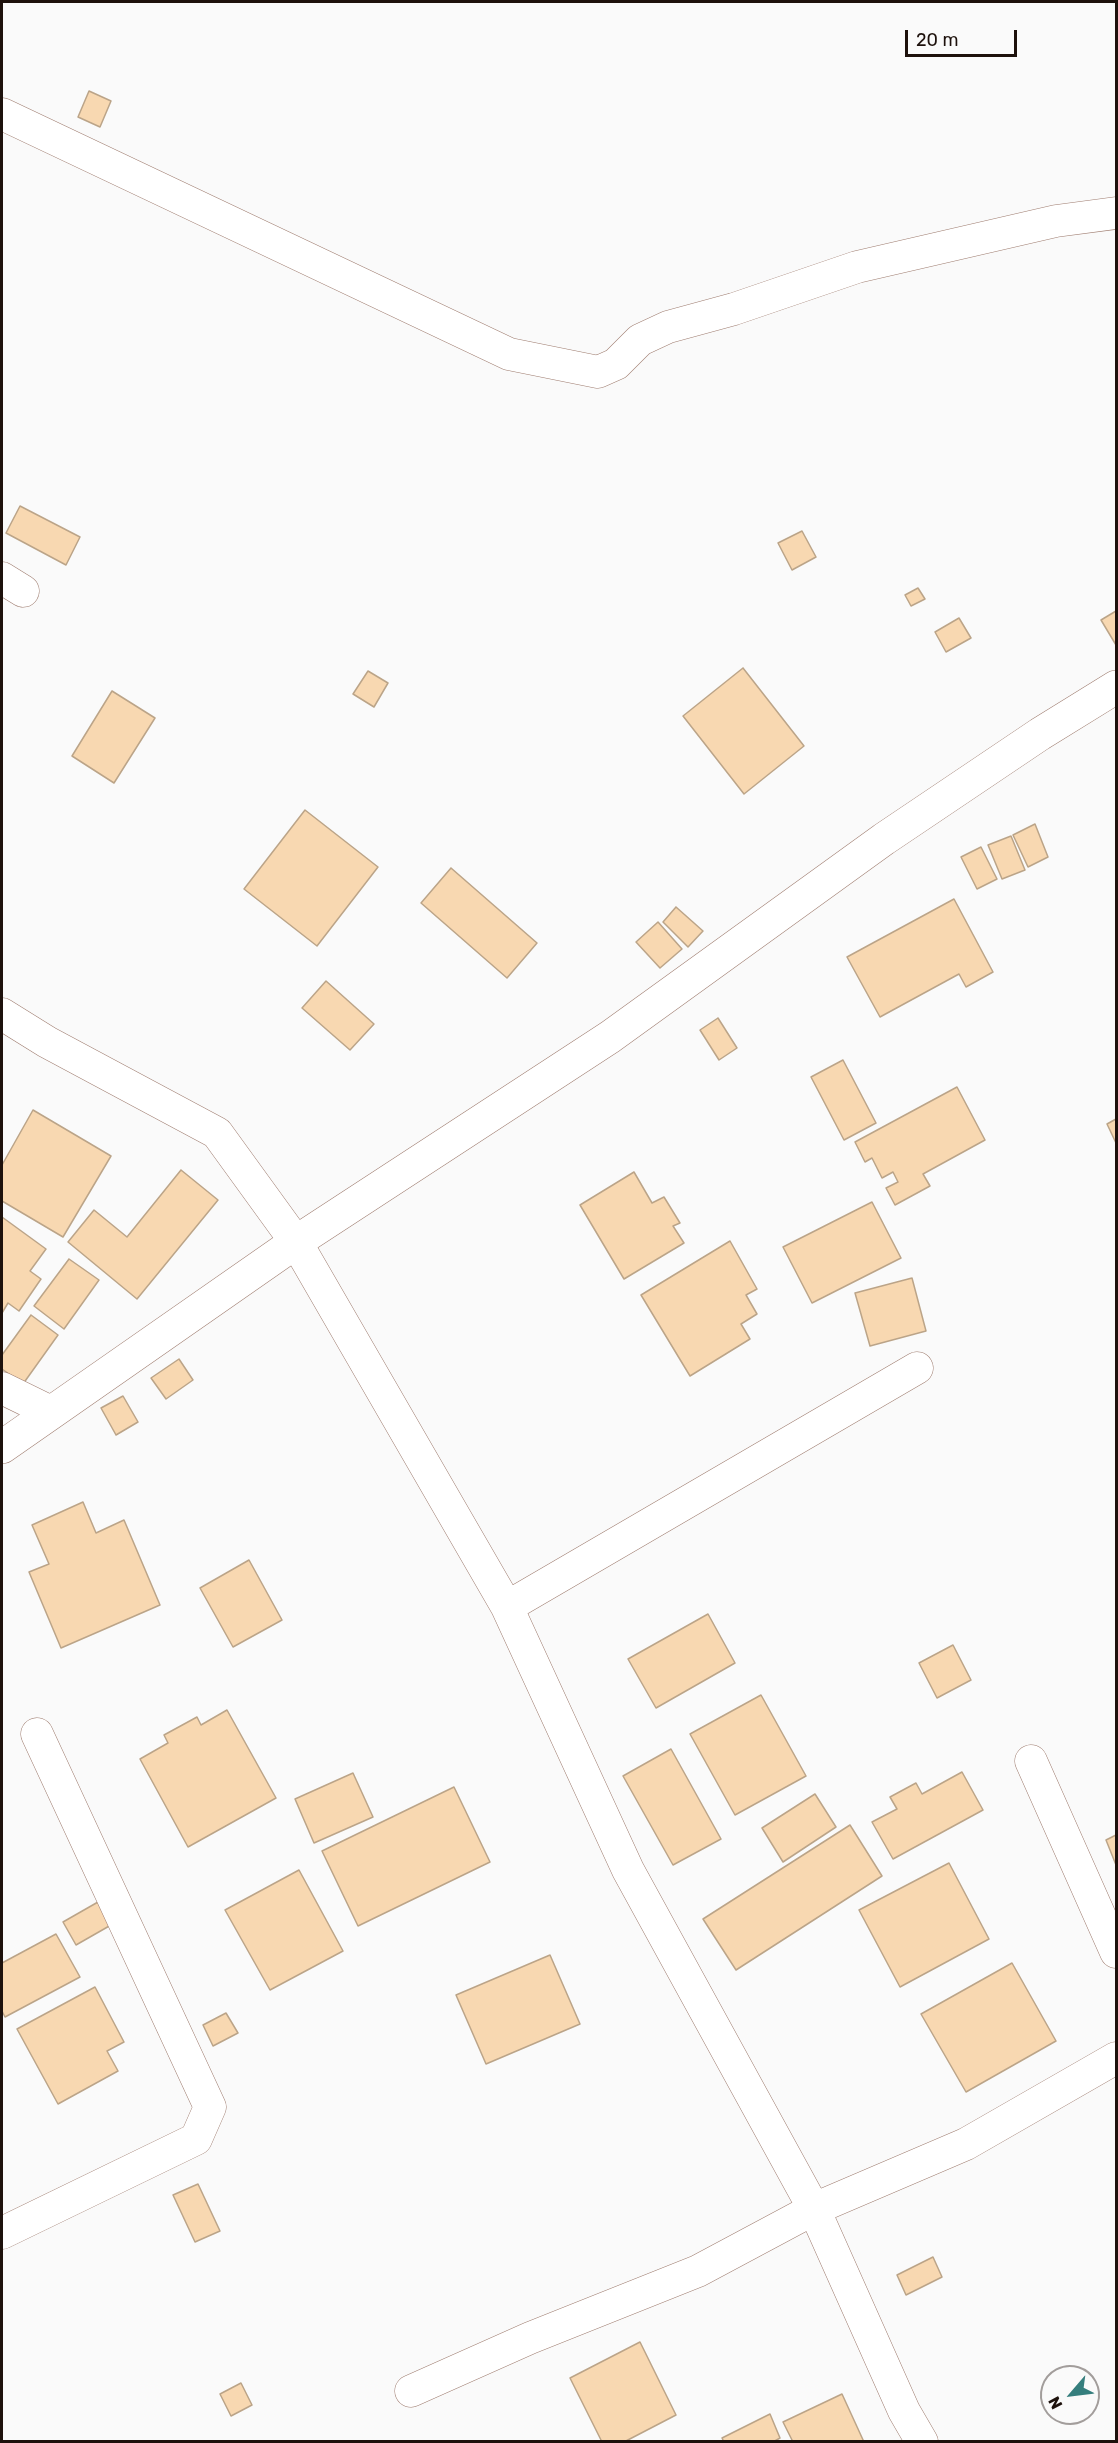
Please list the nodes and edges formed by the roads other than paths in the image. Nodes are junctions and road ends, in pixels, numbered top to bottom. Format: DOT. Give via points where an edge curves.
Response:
graph roads {
  1 [pos="2,114"];
  2 [pos="1116,213"];
  3 [pos="1116,687"];
  4 [pos="2,1014"];
  5 [pos="296,1242"];
  6 [pos="917,1368"];
  7 [pos="2,1388"];
  8 [pos="51,1412"];
  9 [pos="2,1447"];
  10 [pos="507,1607"];
  11 [pos="37,1734"];
  12 [pos="1031,1761"];
  13 [pos="1116,1952"];
  14 [pos="1116,2058"];
  15 [pos="814,2210"];
  16 [pos="2,2233"];
  17 [pos="411,2391"];
  18 [pos="922,2442"];
  1 -- 2 [label="street" via="509,354 598,372 616,363 640,340 668,327 857,267 1056,221"];
  3 -- 5 [label="street" via="884,839 610,1037"];
  4 -- 5 [label="street" via="216,1133"];
  5 -- 8 [label="street"];
  5 -- 10 [label="street"];
  6 -- 10 [label="street"];
  7 -- 8 [label="street"];
  8 -- 9 [label="street"];
  10 -- 15 [label="street" via="628,1870"];
  11 -- 16 [label="street" via="210,2107 196,2139"];
  12 -- 13 [label="street"];
  14 -- 15 [label="street" via="966,2144"];
  15 -- 17 [label="street" via="698,2271"];
  15 -- 18 [label="street" via="904,2411"];
}
